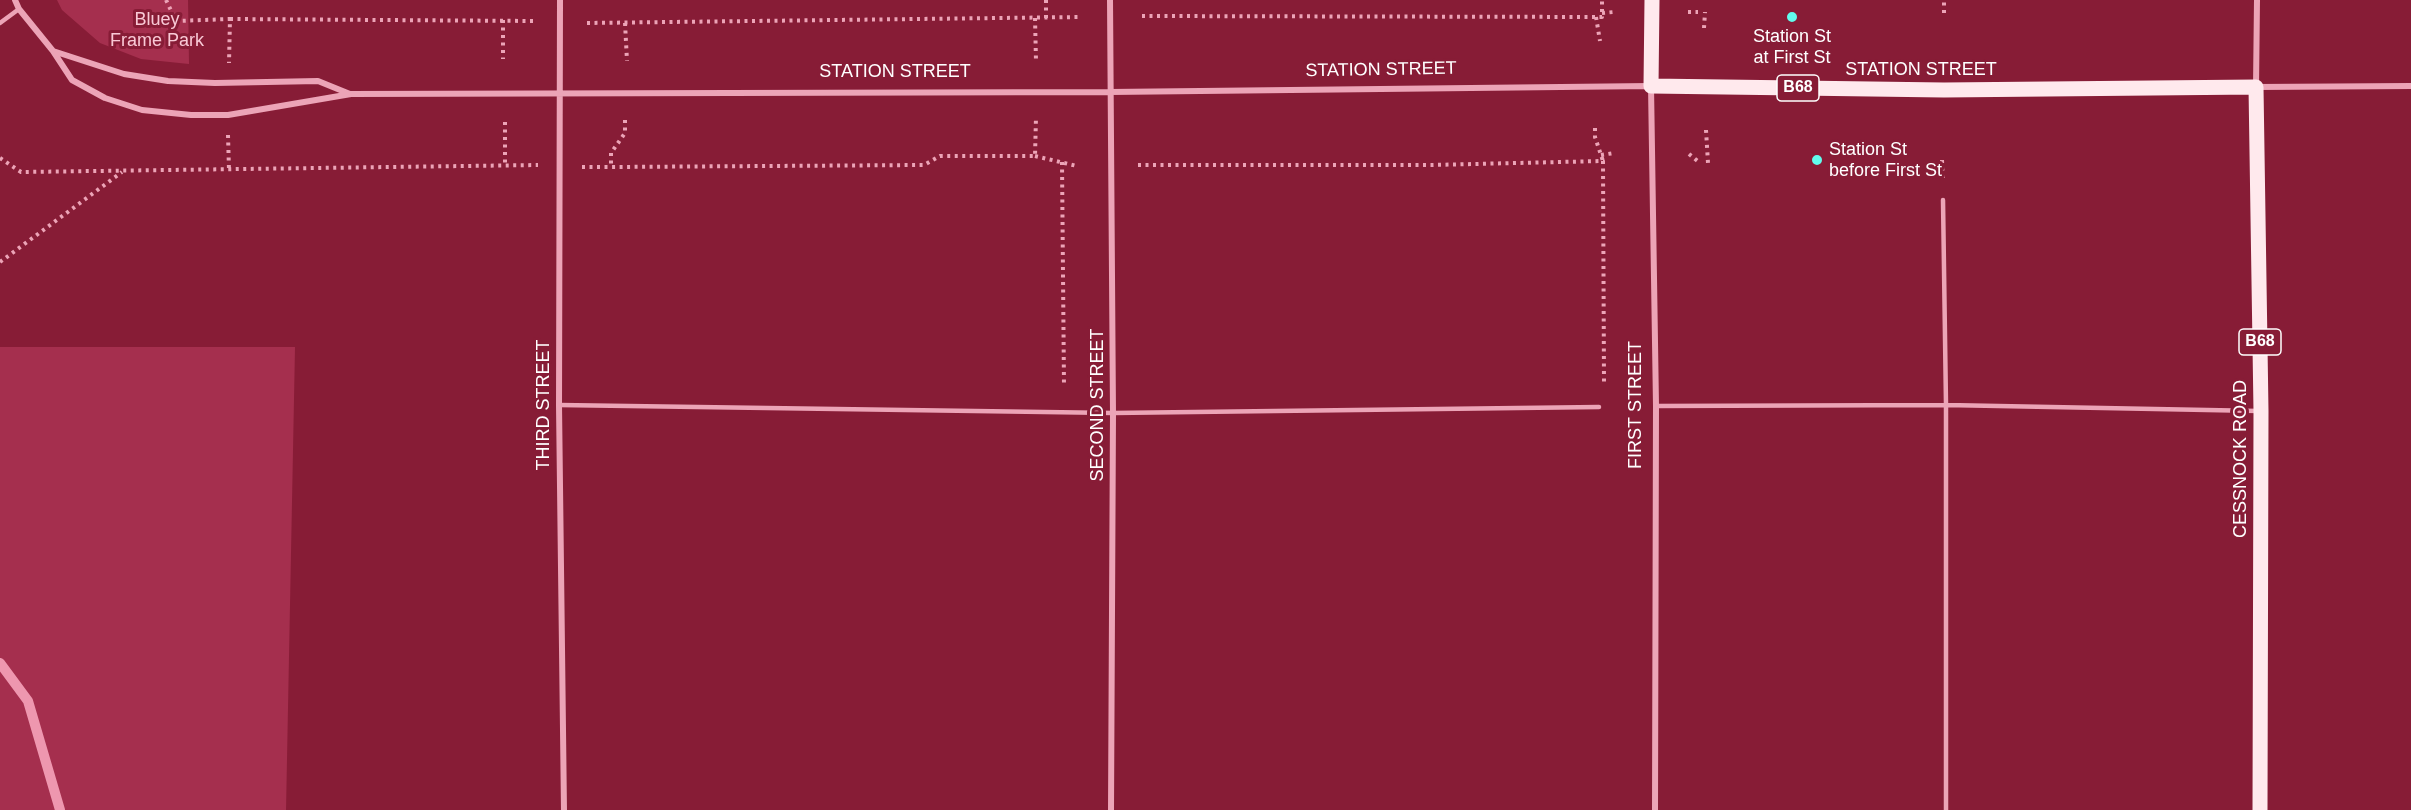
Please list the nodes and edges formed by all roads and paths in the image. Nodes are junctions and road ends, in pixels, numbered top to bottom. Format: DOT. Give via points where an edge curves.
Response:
graph roads {
  1 [pos="15,0"];
  2 [pos="165,0"];
  3 [pos="560,0"];
  4 [pos="1046,0"];
  5 [pos="1110,0"];
  6 [pos="1602,0"];
  7 [pos="1652,0"];
  8 [pos="1944,0"];
  9 [pos="2257,0"];
  10 [pos="19,9"];
  11 [pos="1614,12"];
  12 [pos="1688,12"];
  13 [pos="1698,12"];
  14 [pos="1705,12"];
  15 [pos="1602,13"];
  16 [pos="1944,13"];
  17 [pos="1142,16"];
  18 [pos="1081,17"];
  19 [pos="1596,17"];
  20 [pos="1035,18"];
  21 [pos="1046,18"];
  22 [pos="230,19"];
  23 [pos="503,20"];
  24 [pos="535,21"];
  25 [pos="625,22"];
  26 [pos="0,23"];
  27 [pos="588,23"];
  28 [pos="1704,28"];
  29 [pos="1599,40"];
  30 [pos="53,51"];
  31 [pos="503,59"];
  32 [pos="627,61"];
  33 [pos="1036,61"];
  34 [pos="229,63"];
  35 [pos="1651,86"];
  36 [pos="2411,86"];
  37 [pos="2256,87"];
  38 [pos="559,92"];
  39 [pos="1110,92"];
  40 [pos="351,94"];
  41 [pos="1035,117"];
  42 [pos="625,120"];
  43 [pos="505,122"];
  44 [pos="1595,128"];
  45 [pos="228,130"];
  46 [pos="1706,130"];
  47 [pos="1614,153"];
  48 [pos="1689,154"];
  49 [pos="1035,156"];
  50 [pos="0,158"];
  51 [pos="1602,158"];
  52 [pos="1062,162"];
  53 [pos="1700,163"];
  54 [pos="1708,163"];
  55 [pos="544,165"];
  56 [pos="1138,165"];
  57 [pos="505,166"];
  58 [pos="1077,166"];
  59 [pos="582,167"];
  60 [pos="611,167"];
  61 [pos="229,170"];
  62 [pos="122,172"];
  63 [pos="1943,200"];
  64 [pos="0,262"];
  65 [pos="1604,384"];
  66 [pos="1064,386"];
  67 [pos="558,405"];
  68 [pos="1946,405"];
  69 [pos="1656,406"];
  70 [pos="1599,407"];
  71 [pos="2261,411"];
  72 [pos="1113,413"];
  73 [pos="564,810"];
  74 [pos="1111,810"];
  75 [pos="1655,810"];
  76 [pos="1946,810"];
  77 [pos="2260,810"];
  1 -- 10 [label="street, STATION STREET"];
  2 -- 22 [label="path" via="176,21"];
  3 -- 38 [label="street, THIRD STREET"];
  4 -- 21 [label="path"];
  5 -- 39 [label="street, SECOND STREET"];
  6 -- 15 [label="path"];
  7 -- 35 [label="main road, FIRST STREET"];
  8 -- 16 [label="path"];
  9 -- 37 [label="street, CESSNOCK ROAD"];
  10 -- 26 [label="lane"];
  10 -- 30 [label="street, STATION STREET"];
  11 -- 15 [label="path"];
  12 -- 13 [label="path"];
  14 -- 28 [label="path"];
  15 -- 19 [label="path" via="1602,17"];
  17 -- 19 [label="path"];
  18 -- 21 [label="path"];
  19 -- 29 [label="path"];
  20 -- 21 [label="path"];
  20 -- 25 [label="path"];
  20 -- 33 [label="path"];
  22 -- 23 [label="path"];
  22 -- 34 [label="path"];
  23 -- 24 [label="path"];
  23 -- 31 [label="path"];
  25 -- 27 [label="path"];
  25 -- 32 [label="path"];
  30 -- 40 [label="street, STATION STREET" via="124,74 168,81 318,81"];
  30 -- 40 [label="street, STATION STREET" via="72,80 105,98 142,110 228,115"];
  35 -- 37 [label="main road, STATION STREET / B68" via="1944,90"];
  35 -- 39 [label="street, STATION STREET"];
  35 -- 69 [label="street, FIRST STREET"];
  36 -- 37 [label="street, STATION STREET"];
  37 -- 71 [label="main road, CESSNOCK ROAD / B68"];
  38 -- 39 [label="street, STATION STREET"];
  38 -- 40 [label="street, STATION STREET"];
  38 -- 67 [label="street, THIRD STREET"];
  39 -- 72 [label="street, SECOND STREET"];
  41 -- 49 [label="path"];
  42 -- 60 [label="path" via="625,133 611,153"];
  43 -- 57 [label="path"];
  44 -- 51 [label="path"];
  45 -- 61 [label="path"];
  46 -- 54 [label="path"];
  47 -- 51 [label="path"];
  48 -- 53 [label="path"];
  49 -- 52 [label="path"];
  49 -- 60 [label="path" via="940,156 924,165"];
  50 -- 62 [label="path" via="21,172"];
  51 -- 56 [label="path" via="1431,165"];
  51 -- 65 [label="path"];
  52 -- 58 [label="path"];
  52 -- 66 [label="path"];
  55 -- 57 [label="path"];
  57 -- 61 [label="path"];
  59 -- 60 [label="path"];
  61 -- 62 [label="path"];
  62 -- 64 [label="path"];
  63 -- 68 [label="lane"];
  67 -- 72 [label="lane"];
  67 -- 73 [label="street, THIRD STREET"];
  68 -- 69 [label="lane"];
  68 -- 71 [label="lane"];
  68 -- 76 [label="lane"];
  69 -- 75 [label="street, FIRST STREET"];
  70 -- 72 [label="lane"];
  71 -- 77 [label="main road, CESSNOCK ROAD / B68"];
  72 -- 74 [label="street, SECOND STREET"];
}
